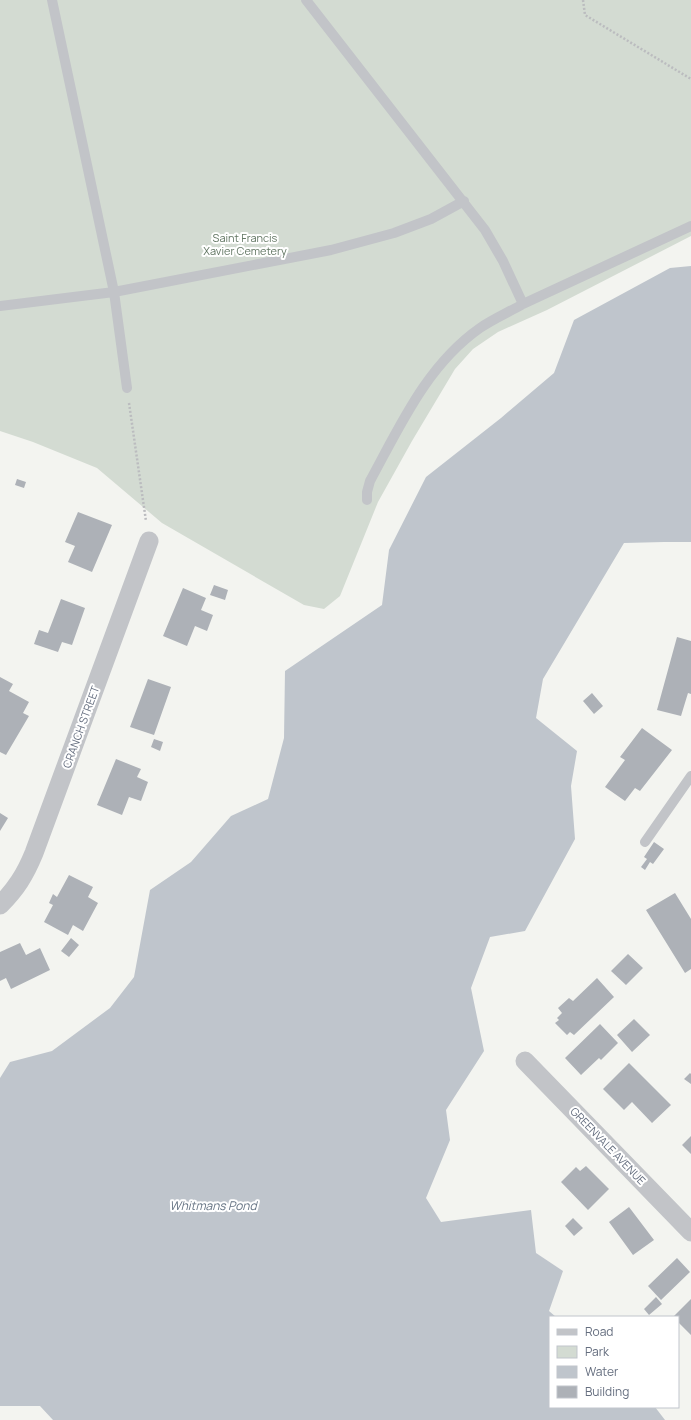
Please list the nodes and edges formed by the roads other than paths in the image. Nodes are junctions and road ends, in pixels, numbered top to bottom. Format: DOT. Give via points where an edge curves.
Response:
graph roads {
  1 [pos="52,0"];
  2 [pos="306,0"];
  3 [pos="464,201"];
  4 [pos="691,226"];
  5 [pos="114,292"];
  6 [pos="523,304"];
  7 [pos="0,306"];
  8 [pos="127,388"];
  9 [pos="367,500"];
  10 [pos="149,541"];
  11 [pos="691,776"];
  12 [pos="645,842"];
  13 [pos="0,905"];
  14 [pos="525,1061"];
  15 [pos="691,1232"];
  1 -- 5 [label="lane"];
  2 -- 3 [label="lane"];
  3 -- 5 [label="lane" via="394,233 331,250"];
  3 -- 6 [label="lane" via="503,261"];
  4 -- 6 [label="lane"];
  5 -- 7 [label="lane"];
  5 -- 8 [label="lane"];
  6 -- 9 [label="lane" via="475,332 459,345 428,380 406,414 370,481"];
  10 -- 13 [label="street, CRANCH STREET" via="34,853 13,893"];
  11 -- 12 [label="lane"];
  14 -- 15 [label="street, GREENVALE AVENUE"];
}
